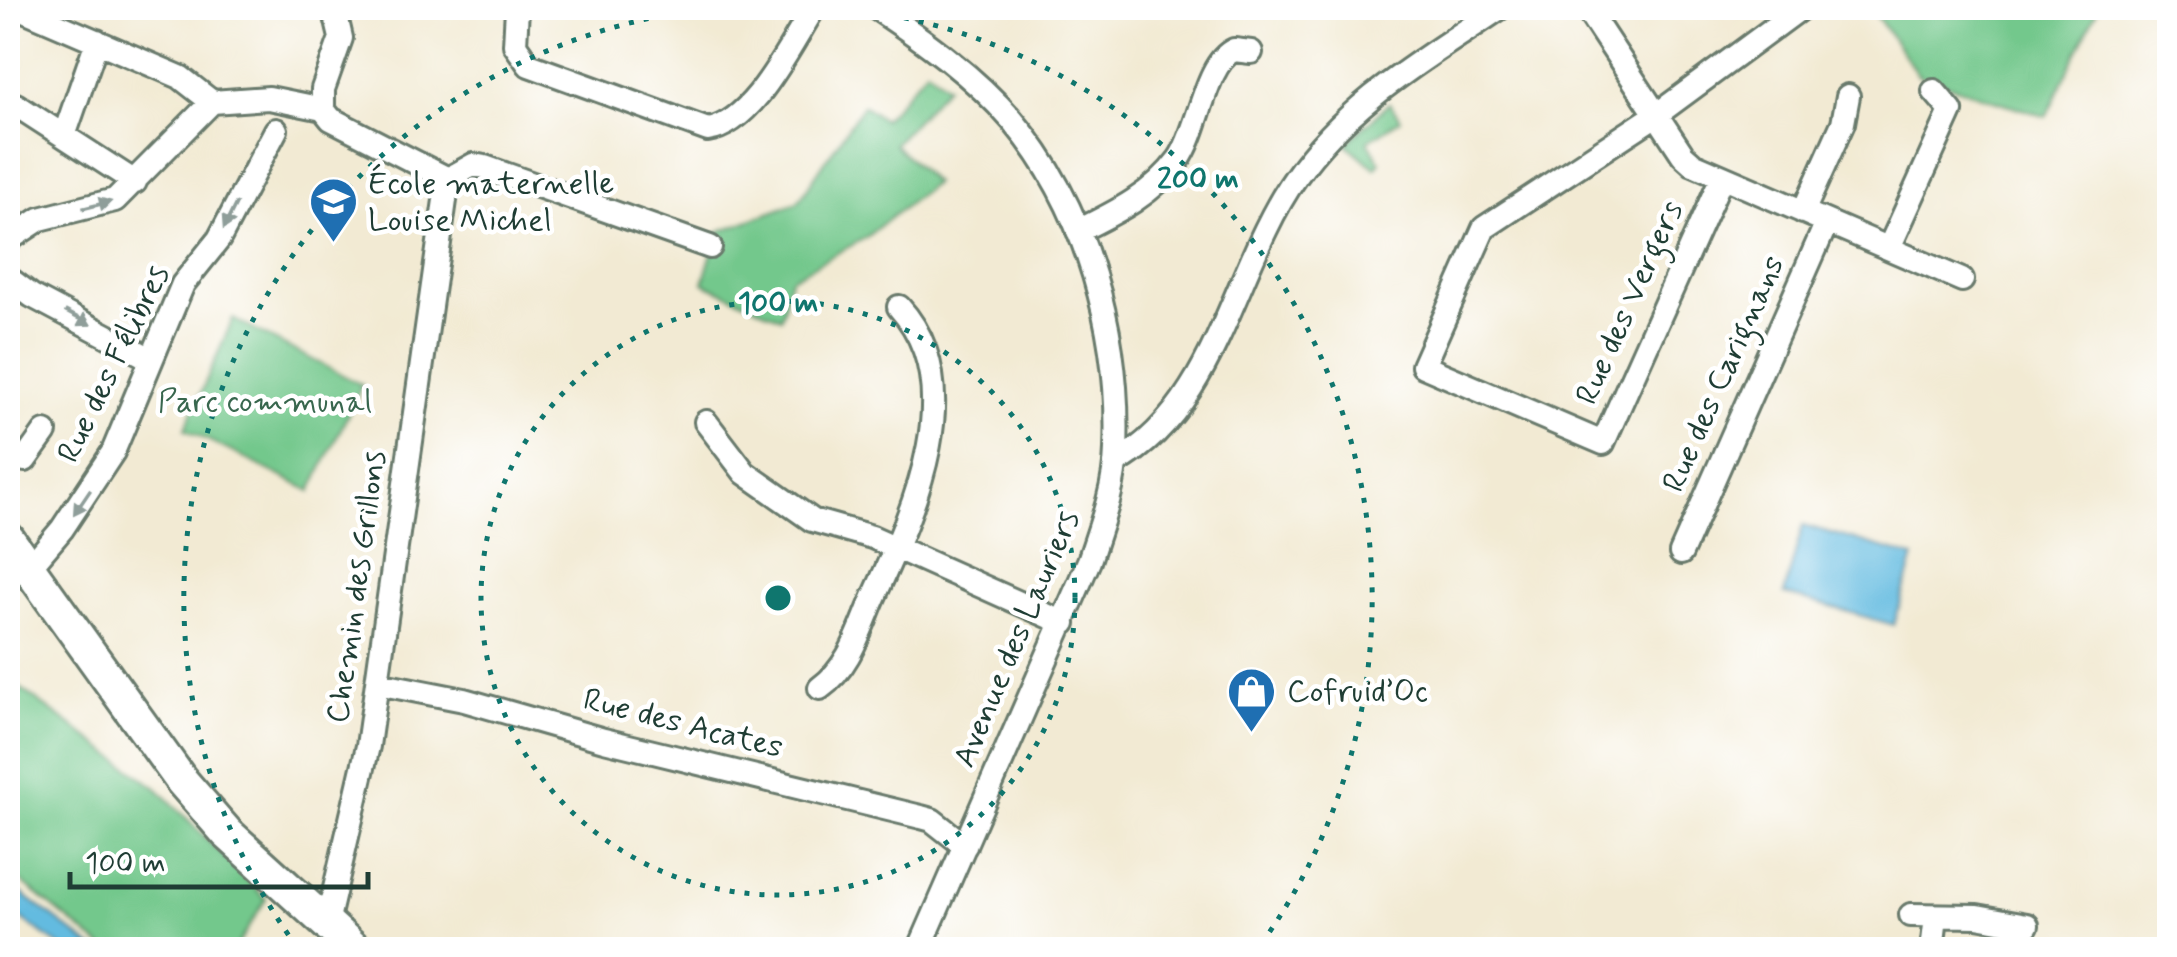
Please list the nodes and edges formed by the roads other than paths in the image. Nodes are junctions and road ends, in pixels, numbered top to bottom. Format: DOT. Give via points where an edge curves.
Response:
graph roads {
  1 [pos="19,8"];
  2 [pos="334,8"];
  3 [pos="517,8"];
  4 [pos="814,8"];
  5 [pos="876,8"];
  6 [pos="1500,8"];
  7 [pos="1586,8"];
  8 [pos="1801,8"];
  9 [pos="97,41"];
  10 [pos="1251,52"];
  11 [pos="1934,91"];
  12 [pos="1848,96"];
  13 [pos="212,102"];
  14 [pos="16,106"];
  15 [pos="323,109"];
  16 [pos="1656,114"];
  17 [pos="284,115"];
  18 [pos="64,136"];
  19 [pos="1722,177"];
  20 [pos="448,178"];
  21 [pos="135,182"];
  22 [pos="1803,212"];
  23 [pos="1826,222"];
  24 [pos="1078,230"];
  25 [pos="8,240"];
  26 [pos="710,247"];
  27 [pos="1889,248"];
  28 [pos="8,278"];
  29 [pos="1962,280"];
  30 [pos="899,307"];
  31 [pos="148,358"];
  32 [pos="706,422"];
  33 [pos="1116,426"];
  34 [pos="1160,430"];
  35 [pos="45,432"];
  36 [pos="8,457"];
  37 [pos="1115,463"];
  38 [pos="8,539"];
  39 [pos="896,548"];
  40 [pos="1681,553"];
  41 [pos="29,568"];
  42 [pos="1064,624"];
  43 [pos="377,683"];
  44 [pos="820,688"];
  45 [pos="965,846"];
  46 [pos="334,883"];
  47 [pos="300,898"];
  48 [pos="1911,916"];
  49 [pos="1936,917"];
  50 [pos="328,922"];
  51 [pos="2027,924"];
  52 [pos="356,950"];
  53 [pos="919,950"];
  54 [pos="1932,950"];
  1 -- 9 [label="street"];
  2 -- 15 [label="street" via="340,38"];
  3 -- 4 [label="street" via="515,45 529,65 708,130 727,126 746,110"];
  5 -- 24 [label="street, Avenue des Lauriers" via="963,72 1011,120"];
  6 -- 34 [label="street" via="1364,100 1304,165 1196,376"];
  7 -- 16 [label="street"];
  8 -- 16 [label="street"];
  9 -- 13 [label="street" via="180,77"];
  9 -- 18 [label="street"];
  10 -- 24 [label="street" via="1234,50 1218,63 1190,138 1167,173 1135,202"];
  11 -- 27 [label="street" via="1952,112"];
  12 -- 22 [label="street" via="1843,123"];
  13 -- 17 [label="street" via="269,98"];
  13 -- 21 [label="street"];
  14 -- 18 [label="street"];
  15 -- 17 [label="street"];
  15 -- 20 [label="street" via="330,119"];
  16 -- 19 [label="street" via="1683,155"];
  16 -- 19 [label="street, Rue des Vergers" via="1484,228 1423,366 1603,444"];
  17 -- 31 [label="street, Rue des Félibres, one-way" via="214,247 183,284"];
  18 -- 21 [label="street"];
  19 -- 22 [label="street"];
  20 -- 26 [label="street" via="473,165 485,167"];
  20 -- 43 [label="street, Chemin des Grillons"];
  25 -- 21 [label="street, one-way" via="40,219 115,200"];
  22 -- 23 [label="street"];
  23 -- 27 [label="street"];
  23 -- 40 [label="street, Rue des Carignans"];
  24 -- 33 [label="street, Avenue des Lauriers" via="1106,326"];
  27 -- 29 [label="street"];
  28 -- 31 [label="street, one-way"];
  30 -- 39 [label="street" via="921,338 931,430 918,497"];
  31 -- 41 [label="street, Rue des Félibres, one-way" via="113,452"];
  32 -- 39 [label="street" via="731,459 794,509"];
  33 -- 34 [label="street"];
  33 -- 37 [label="street, Avenue des Lauriers"];
  34 -- 37 [label="street"];
  35 -- 36 [label="street" via="25,460"];
  37 -- 42 [label="street, Avenue des Lauriers" via="1108,504"];
  38 -- 41 [label="main road"];
  39 -- 42 [label="street"];
  39 -- 44 [label="street" via="845,663"];
  41 -- 47 [label="main road" via="181,780 227,833"];
  42 -- 45 [label="street, Avenue des Lauriers"];
  43 -- 45 [label="street, Rue des Acates" via="920,816"];
  43 -- 46 [label="street, Chemin des Grillons" via="355,814"];
  45 -- 53 [label="street, Avenue des Lauriers"];
  46 -- 47 [label="street"];
  46 -- 50 [label="street, Chemin des Grillons"];
  47 -- 50 [label="main road"];
  48 -- 49 [label="street"];
  49 -- 51 [label="street"];
  49 -- 54 [label="street"];
  50 -- 52 [label="main road"];
}
